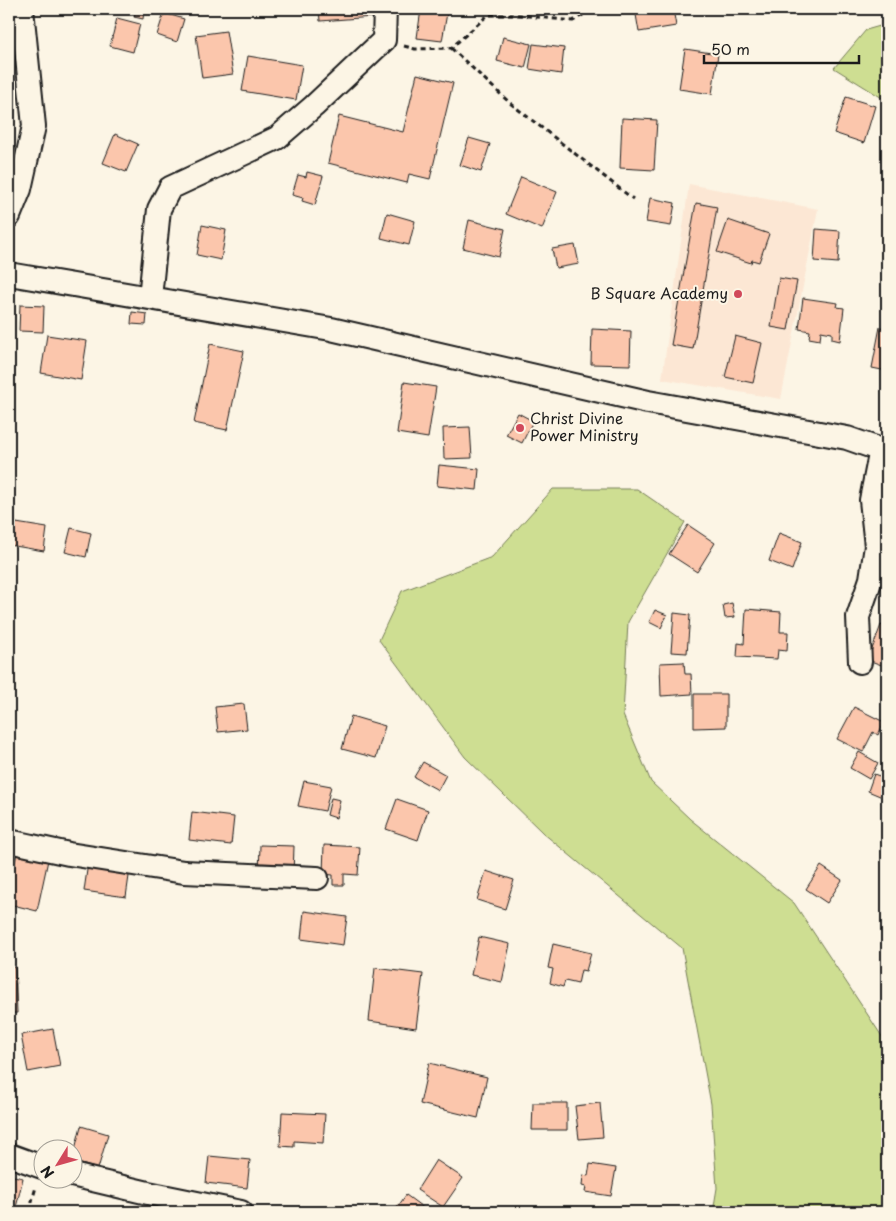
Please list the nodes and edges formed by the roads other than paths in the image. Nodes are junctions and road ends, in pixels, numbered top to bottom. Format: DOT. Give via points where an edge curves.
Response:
graph roads {
  1 [pos="22,9"];
  2 [pos="385,9"];
  3 [pos="9,216"];
  4 [pos="9,274"];
  5 [pos="150,298"];
  6 [pos="884,451"];
  7 [pos="860,662"];
  8 [pos="9,841"];
  9 [pos="317,878"];
  10 [pos="9,1154"];
  11 [pos="32,1163"];
  12 [pos="82,1177"];
  13 [pos="241,1212"];
  1 -- 3 [label="street" via="34,126 20,188"];
  2 -- 5 [label="street" via="384,40 277,138 170,188 159,209"];
  4 -- 5 [label="street"];
  5 -- 6 [label="street" via="331,329 648,402 847,438"];
  6 -- 7 [label="street" via="871,500 876,546 871,579 858,617"];
  8 -- 9 [label="street" via="184,872"];
  10 -- 11 [label="street"];
  12 -- 13 [label="street"];
}
